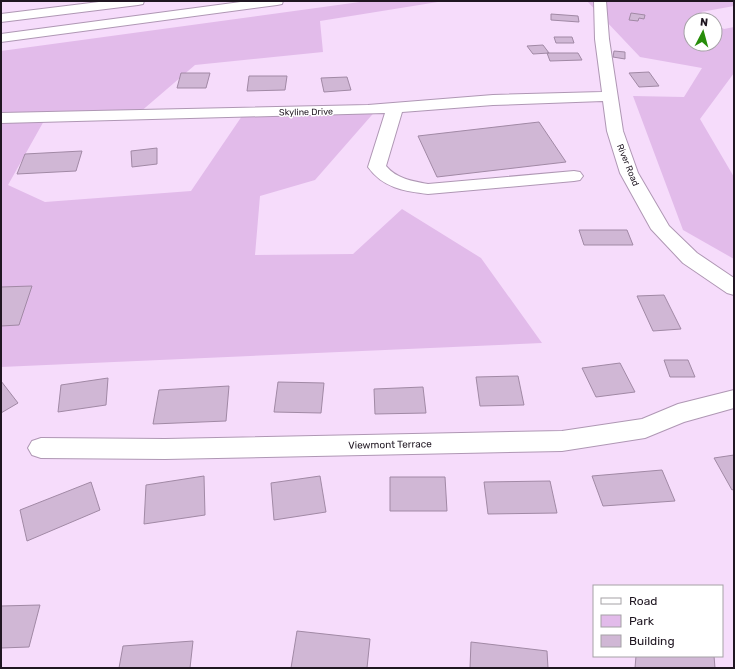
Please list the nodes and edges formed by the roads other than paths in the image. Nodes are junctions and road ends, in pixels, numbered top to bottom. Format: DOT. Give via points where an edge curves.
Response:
graph roads {
  1 [pos="138,1"];
  2 [pos="277,1"];
  3 [pos="600,1"];
  4 [pos="1,18"];
  5 [pos="1,38"];
  6 [pos="610,96"];
  7 [pos="395,108"];
  8 [pos="1,118"];
  9 [pos="574,176"];
  10 [pos="734,288"];
  11 [pos="734,399"];
  12 [pos="41,448"];
  1 -- 4 [label="main road"];
  2 -- 5 [label="main road"];
  3 -- 6 [label="main road, River Road"];
  6 -- 7 [label="main road, Skyline Drive" via="493,100"];
  6 -- 10 [label="main road, River Road" via="615,131 622,154 661,230 690,258"];
  7 -- 8 [label="main road, Skyline Drive"];
  7 -- 9 [label="main road" via="377,167 385,177 404,186 428,189"];
  11 -- 12 [label="main road, Viewmont Terrace" via="678,414 645,428 562,441 165,449"];
}
